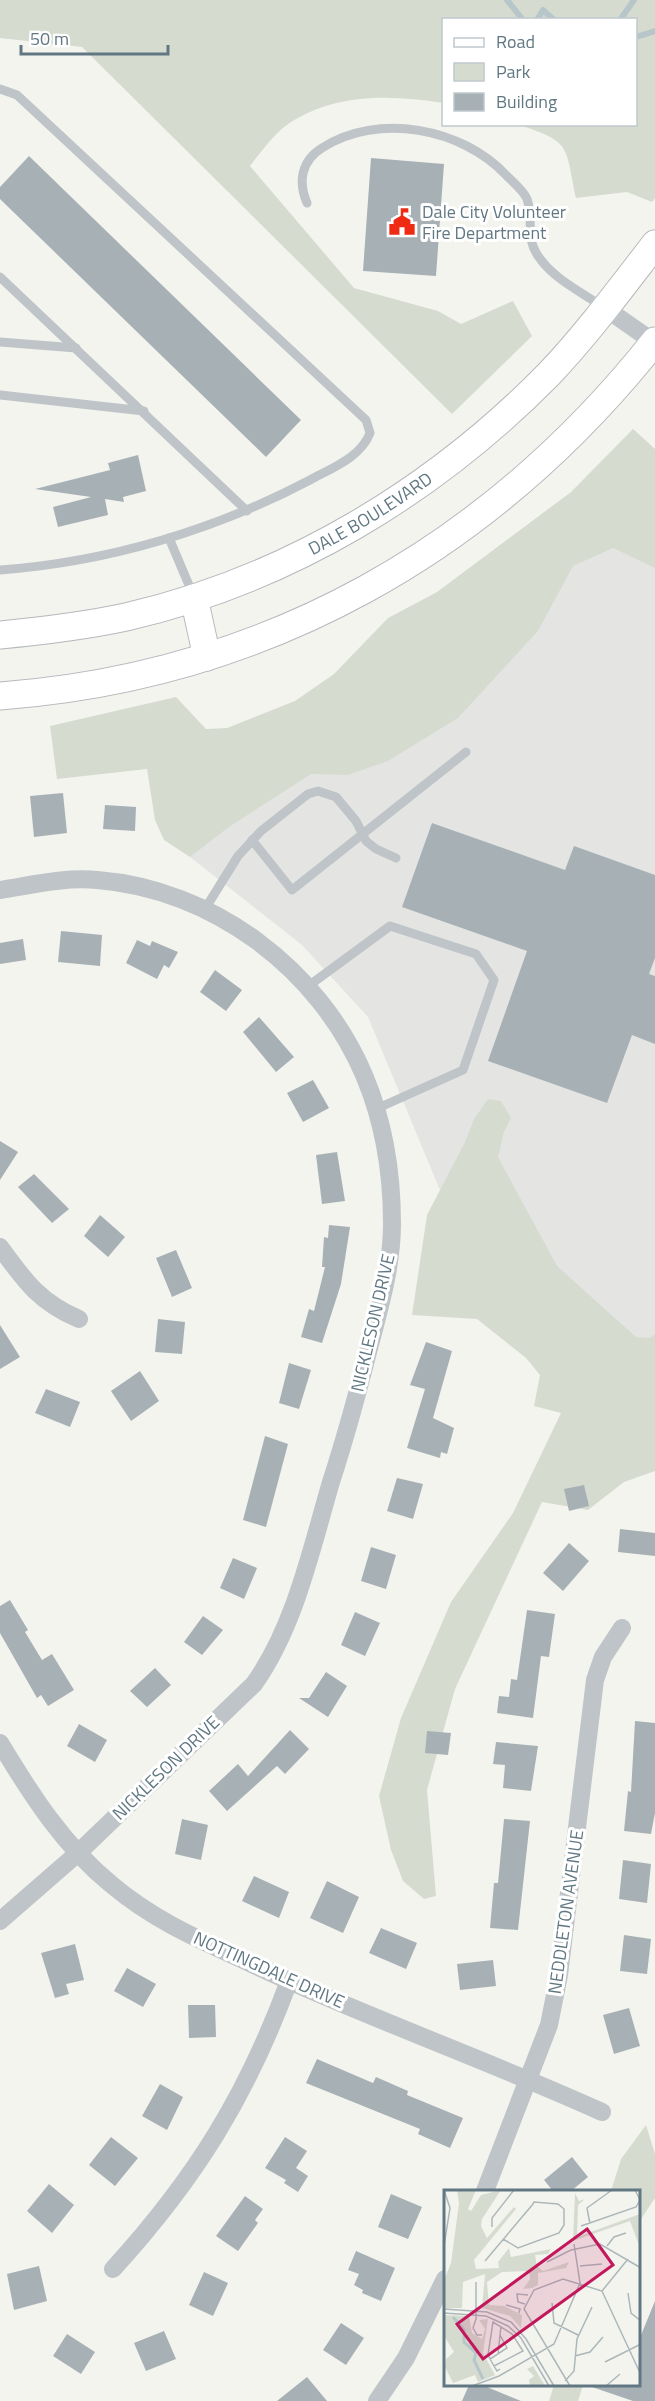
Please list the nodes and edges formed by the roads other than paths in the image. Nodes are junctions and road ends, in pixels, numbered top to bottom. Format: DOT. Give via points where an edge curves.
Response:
graph roads {
  1 [pos="0,89"];
  2 [pos="307,203"];
  3 [pos="655,244"];
  4 [pos="0,277"];
  5 [pos="605,308"];
  6 [pos="0,342"];
  7 [pos="655,342"];
  8 [pos="76,348"];
  9 [pos="0,395"];
  10 [pos="144,411"];
  11 [pos="247,511"];
  12 [pos="169,538"];
  13 [pos="0,570"];
  14 [pos="194,598"];
  15 [pos="0,635"];
  16 [pos="207,657"];
  17 [pos="0,696"];
  18 [pos="466,752"];
  19 [pos="363,835"];
  20 [pos="252,840"];
  21 [pos="396,858"];
  22 [pos="0,890"];
  23 [pos="205,909"];
  24 [pos="307,987"];
  25 [pos="376,1108"];
  26 [pos="0,1246"];
  27 [pos="79,1319"];
  28 [pos="622,1628"];
  29 [pos="0,1743"];
  30 [pos="78,1853"];
  31 [pos="0,1921"];
  32 [pos="289,1981"];
  33 [pos="530,2079"];
  34 [pos="602,2112"];
  35 [pos="485,2190"];
  36 [pos="113,2269"];
  37 [pos="444,2281"];
  38 [pos="377,2401"];
  1 -- 11 [label="lane" via="16,95 369,425 368,440 352,456"];
  2 -- 5 [label="lane" via="301,183 303,170 322,147 374,129 426,131 455,140 496,164 527,198 528,228 540,260"];
  3 -- 5 [label="main road, DALE BOULEVARD"];
  4 -- 8 [label="lane"];
  5 -- 7 [label="street"];
  5 -- 14 [label="main road, DALE BOULEVARD" via="510,413 410,491 308,552"];
  6 -- 8 [label="lane"];
  7 -- 16 [label="main road" via="604,403 549,459 459,532 351,598"];
  8 -- 10 [label="lane"];
  9 -- 10 [label="lane"];
  10 -- 11 [label="lane"];
  11 -- 12 [label="lane"];
  12 -- 13 [label="lane" via="55,563"];
  12 -- 14 [label="lane"];
  14 -- 15 [label="main road, DALE BOULEVARD" via="125,617"];
  14 -- 16 [label="main road"];
  16 -- 17 [label="main road" via="115,681"];
  18 -- 19 [label="lane"];
  19 -- 20 [label="lane" via="336,797 318,791 308,794"];
  19 -- 20 [label="lane" via="292,890"];
  19 -- 21 [label="lane" via="376,849"];
  20 -- 23 [label="lane"];
  22 -- 23 [label="street, NICKLESON DRIVE" via="66,880 96,880 160,892"];
  23 -- 24 [label="street, NICKLESON DRIVE" via="269,950"];
  24 -- 25 [label="street, NICKLESON DRIVE" via="341,1032 364,1074"];
  24 -- 25 [label="lane" via="390,926 476,954 494,980 463,1070"];
  25 -- 30 [label="street, NICKLESON DRIVE" via="390,1176 392,1226 382,1300 347,1433 280,1641 254,1684"];
  26 -- 27 [label="street" via="32,1289"];
  28 -- 33 [label="street, NEDDLETON AVENUE" via="603,1657 595,1680 559,1975 549,2025"];
  29 -- 30 [label="street, NOTTINGDALE DRIVE" via="36,1804"];
  30 -- 31 [label="street, NICKLESON DRIVE"];
  30 -- 32 [label="street, NOTTINGDALE DRIVE" via="111,1885 155,1918"];
  32 -- 33 [label="street, NOTTINGDALE DRIVE"];
  32 -- 36 [label="street" via="264,2046 215,2140 153,2225"];
  33 -- 34 [label="street, NOTTINGDALE DRIVE"];
  33 -- 35 [label="street, NEDDLETON AVENUE"];
  37 -- 38 [label="street" via="406,2358"];
}
